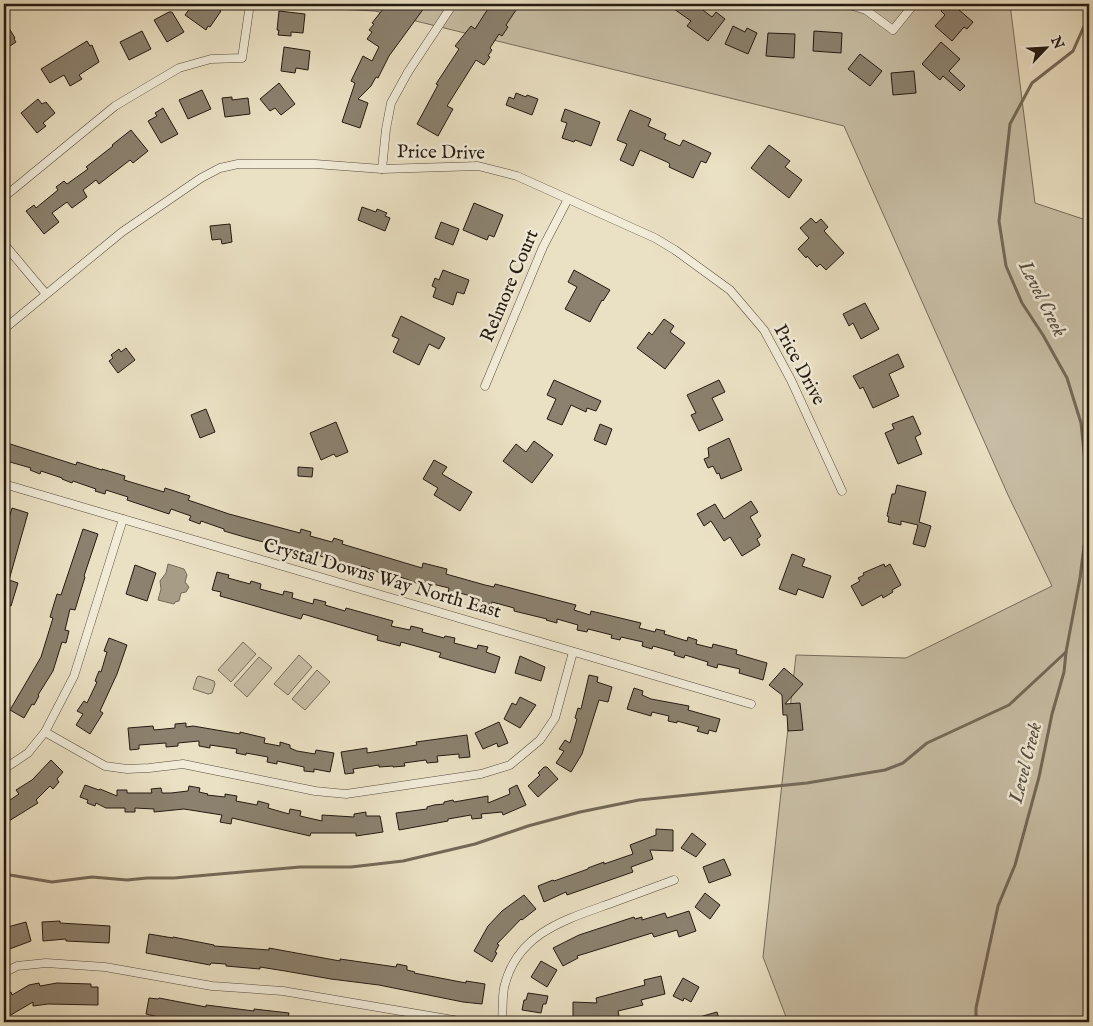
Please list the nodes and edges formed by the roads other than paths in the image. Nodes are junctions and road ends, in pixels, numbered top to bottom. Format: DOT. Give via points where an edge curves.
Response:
graph roads {
  1 [pos="250,4"];
  2 [pos="453,4"];
  3 [pos="847,4"];
  4 [pos="914,4"];
  5 [pos="382,169"];
  6 [pos="4,197"];
  7 [pos="568,199"];
  8 [pos="4,244"];
  9 [pos="46,294"];
  10 [pos="4,329"];
  11 [pos="485,386"];
  12 [pos="4,484"];
  13 [pos="842,491"];
  14 [pos="124,519"];
  15 [pos="573,652"];
  16 [pos="751,704"];
  17 [pos="45,732"];
  18 [pos="4,769"];
  19 [pos="674,880"];
  20 [pos="4,973"];
  21 [pos="465,1022"];
  22 [pos="502,1022"];
  1 -- 6 [label="street" via="242,58 211,58 178,68 115,106"];
  2 -- 5 [label="street" via="391,103"];
  3 -- 4 [label="street" via="866,10 893,30"];
  5 -- 7 [label="street, Price Drive" via="478,166 516,176"];
  5 -- 9 [label="street, Price Drive" via="315,164 238,164 220,168 122,232"];
  7 -- 11 [label="street, Relmore Court" via="543,247"];
  7 -- 13 [label="street, Price Drive" via="675,250 730,290 764,330"];
  8 -- 9 [label="street"];
  9 -- 10 [label="street, Price Drive"];
  12 -- 14 [label="street, Crystal Downs Way North East"];
  14 -- 15 [label="street, Crystal Downs Way North East"];
  14 -- 17 [label="street" via="74,676"];
  15 -- 16 [label="street, Crystal Downs Way North East"];
  15 -- 17 [label="street" via="555,718 540,740 510,765 481,774 346,794 183,764 127,769 105,766"];
  17 -- 18 [label="street" via="28,753"];
  19 -- 22 [label="street" via="570,918 539,935 525,947 504,988"];
  20 -- 21 [label="street" via="17,966 46,962 105,967 212,986 283,991"];
}
